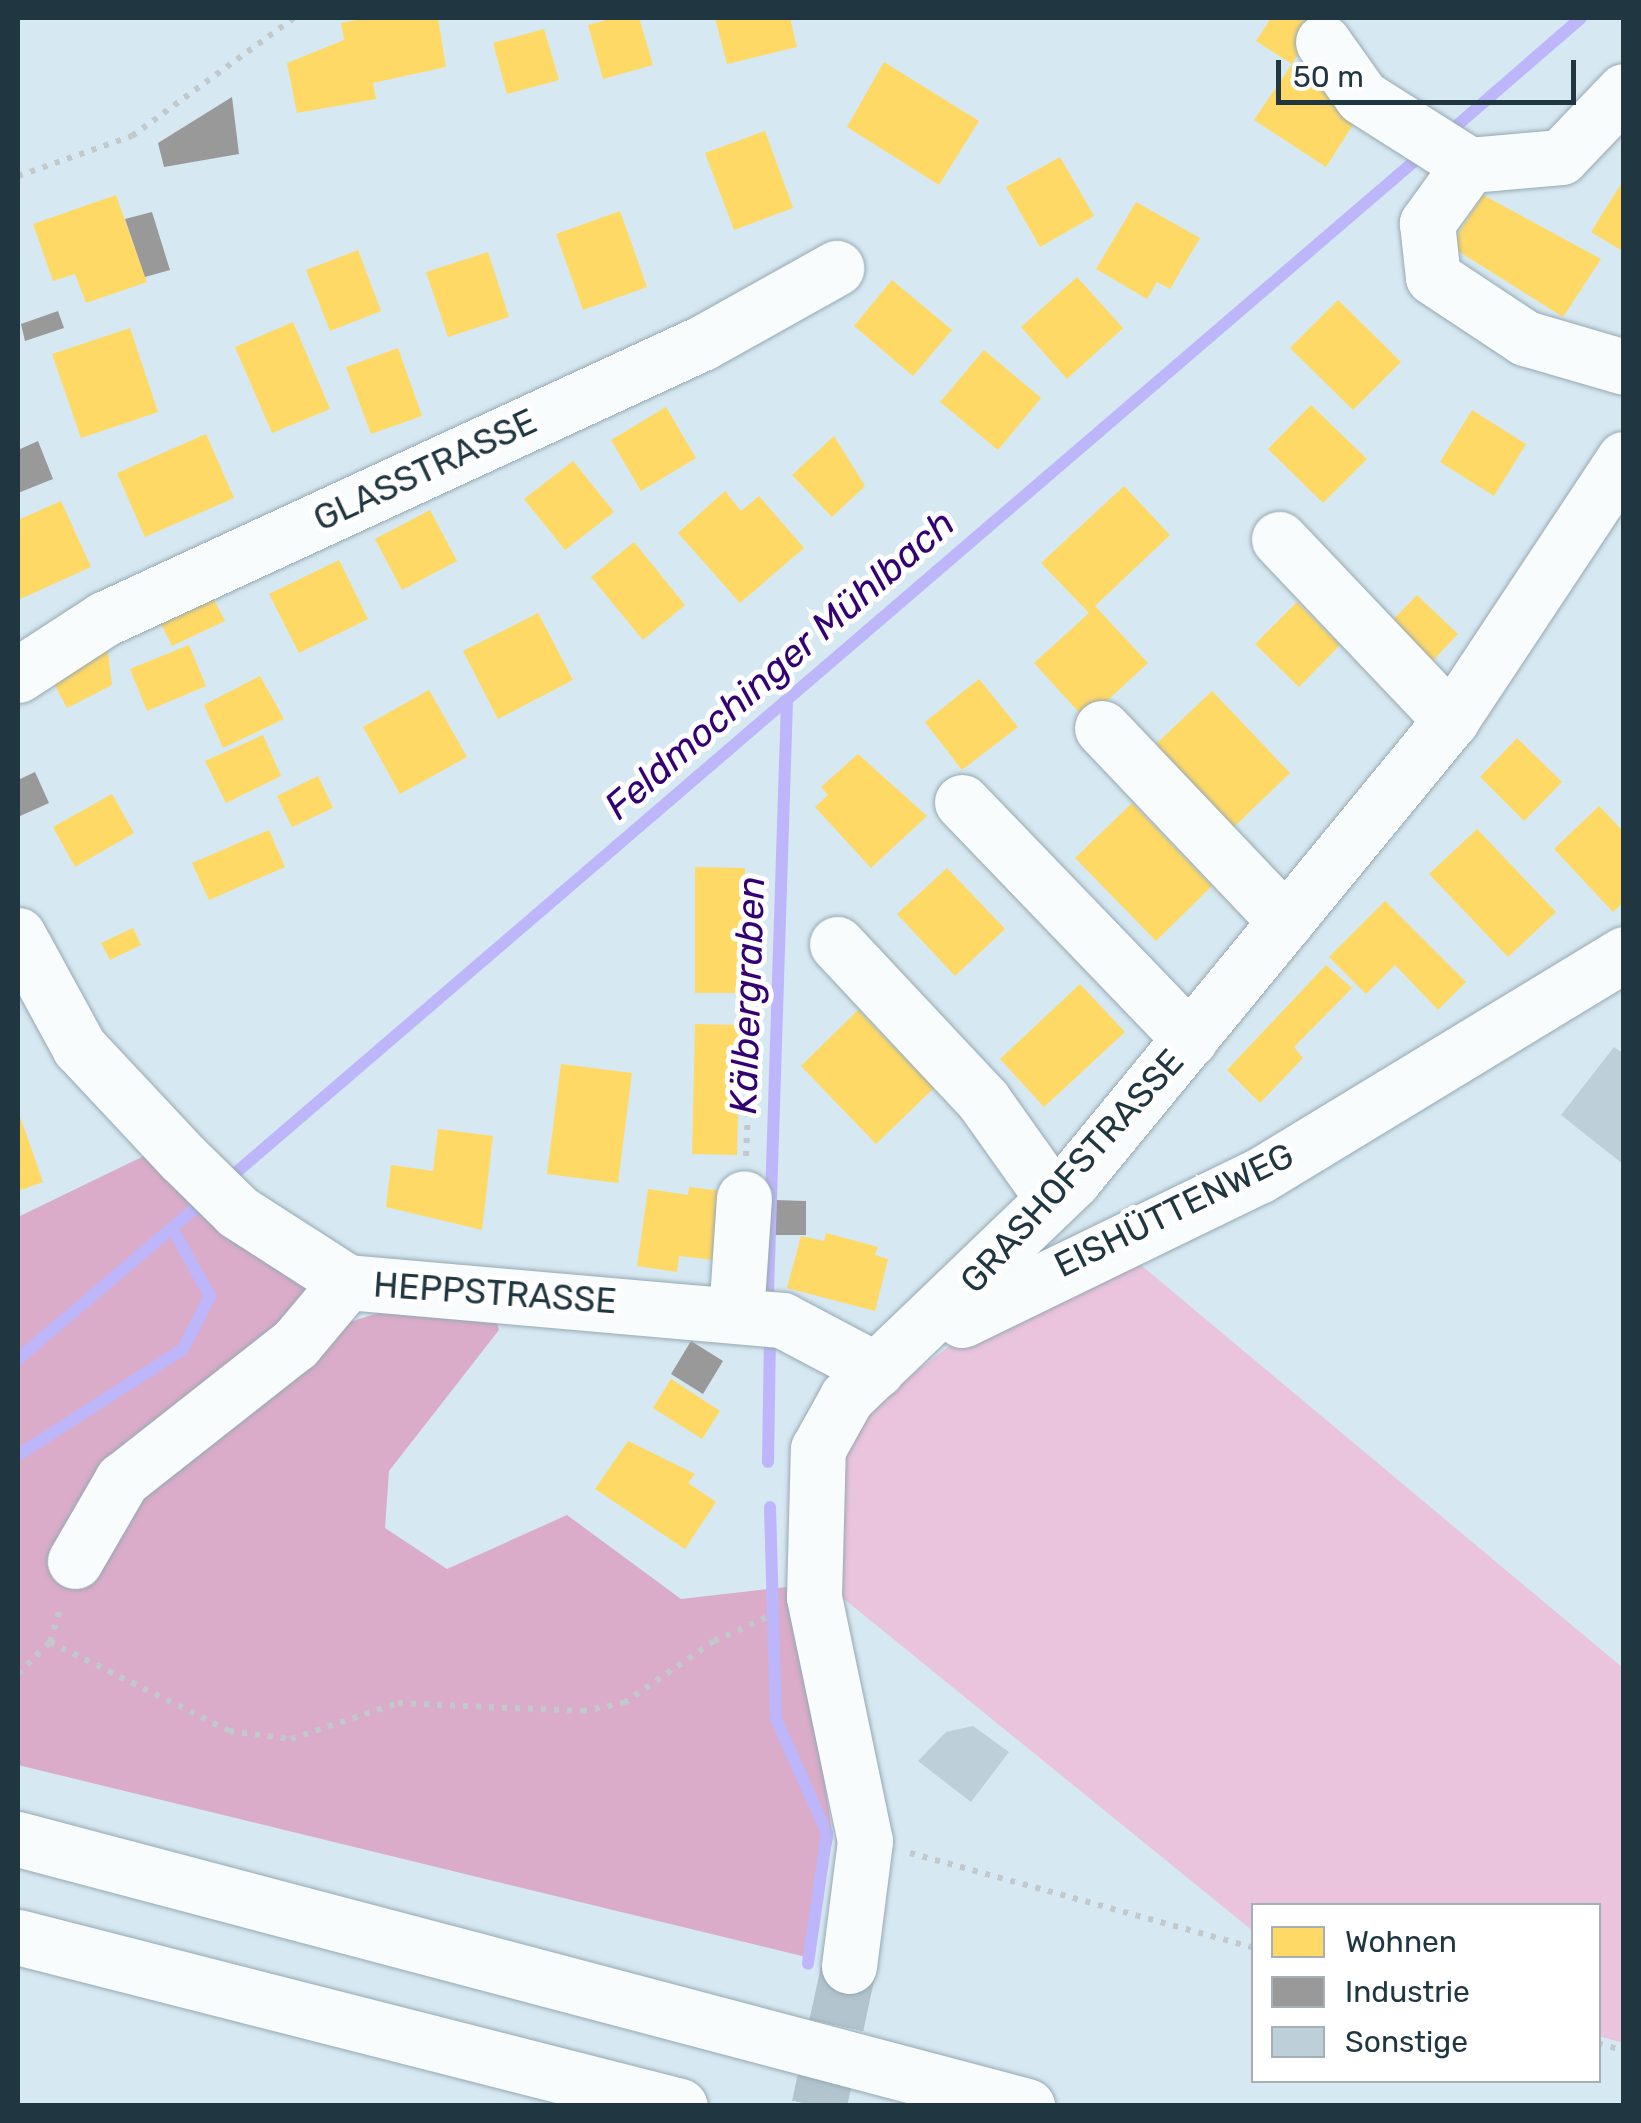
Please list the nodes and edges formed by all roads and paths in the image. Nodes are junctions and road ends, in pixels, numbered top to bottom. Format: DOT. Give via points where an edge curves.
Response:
graph roads {
  1 [pos="294,18"];
  2 [pos="1322,42"];
  3 [pos="1624,91"];
  4 [pos="1443,150"];
  5 [pos="18,176"];
  6 [pos="836,268"];
  7 [pos="1624,367"];
  8 [pos="1624,459"];
  9 [pos="1279,539"];
  10 [pos="18,675"];
  11 [pos="1451,720"];
  12 [pos="1102,728"];
  13 [pos="962,802"];
  14 [pos="756,907"];
  15 [pos="1286,922"];
  16 [pos="18,935"];
  17 [pos="837,944"];
  18 [pos="1624,954"];
  19 [pos="1190,1039"];
  20 [pos="1052,1197"];
  21 [pos="744,1198"];
  22 [pos="347,1282"];
  23 [pos="736,1314"];
  24 [pos="877,1370"];
  25 [pos="74,1560"];
  26 [pos="758,1621"];
  27 [pos="18,1674"];
  28 [pos="18,1839"];
  29 [pos="865,1841"];
  30 [pos="18,1937"];
  31 [pos="1251,1947"];
  32 [pos="849,1966"];
  33 [pos="680,2106"];
  34 [pos="1026,2106"];
  1 -- 5 [label="path" via="132,136"];
  2 -- 4 [label="main road" via="1362,97"];
  3 -- 4 [label="main road" via="1561,158"];
  4 -- 7 [label="main road" via="1427,223 1433,277 1525,338"];
  6 -- 10 [label="main road, GLASSTRASSE" via="702,342 104,619"];
  8 -- 11 [label="main road, GRASHOFSTRASSE"];
  9 -- 11 [label="main road"];
  11 -- 15 [label="main road, GRASHOFSTRASSE"];
  12 -- 15 [label="main road"];
  13 -- 19 [label="main road"];
  14 -- 21 [label="path"];
  15 -- 19 [label="main road, GRASHOFSTRASSE"];
  16 -- 22 [label="main road, HEPPSTRASSE" via="79,1047 182,1158 238,1212"];
  17 -- 20 [label="main road" via="972,1086"];
  18 -- 24 [label="main road, EISHÜTTENWEG" via="1258,1176 1022,1285"];
  19 -- 20 [label="main road, GRASHOFSTRASSE"];
  20 -- 24 [label="main road, GRASHOFSTRASSE"];
  21 -- 23 [label="main road"];
  22 -- 23 [label="main road, HEPPSTRASSE"];
  22 -- 25 [label="main road" via="295,1344 122,1480"];
  23 -- 24 [label="main road, HEPPSTRASSE" via="782,1320"];
  24 -- 29 [label="main road, GRASHOFSTRASSE" via="846,1397 818,1449 814,1597"];
  26 -- 27 [label="path" via="624,1703 582,1711 398,1703 291,1739 229,1731 50,1642"];
  28 -- 34 [label="main road"];
  29 -- 31 [label="path"];
  29 -- 32 [label="main road, GRASHOFSTRASSE"];
  30 -- 33 [label="main road"];
}
